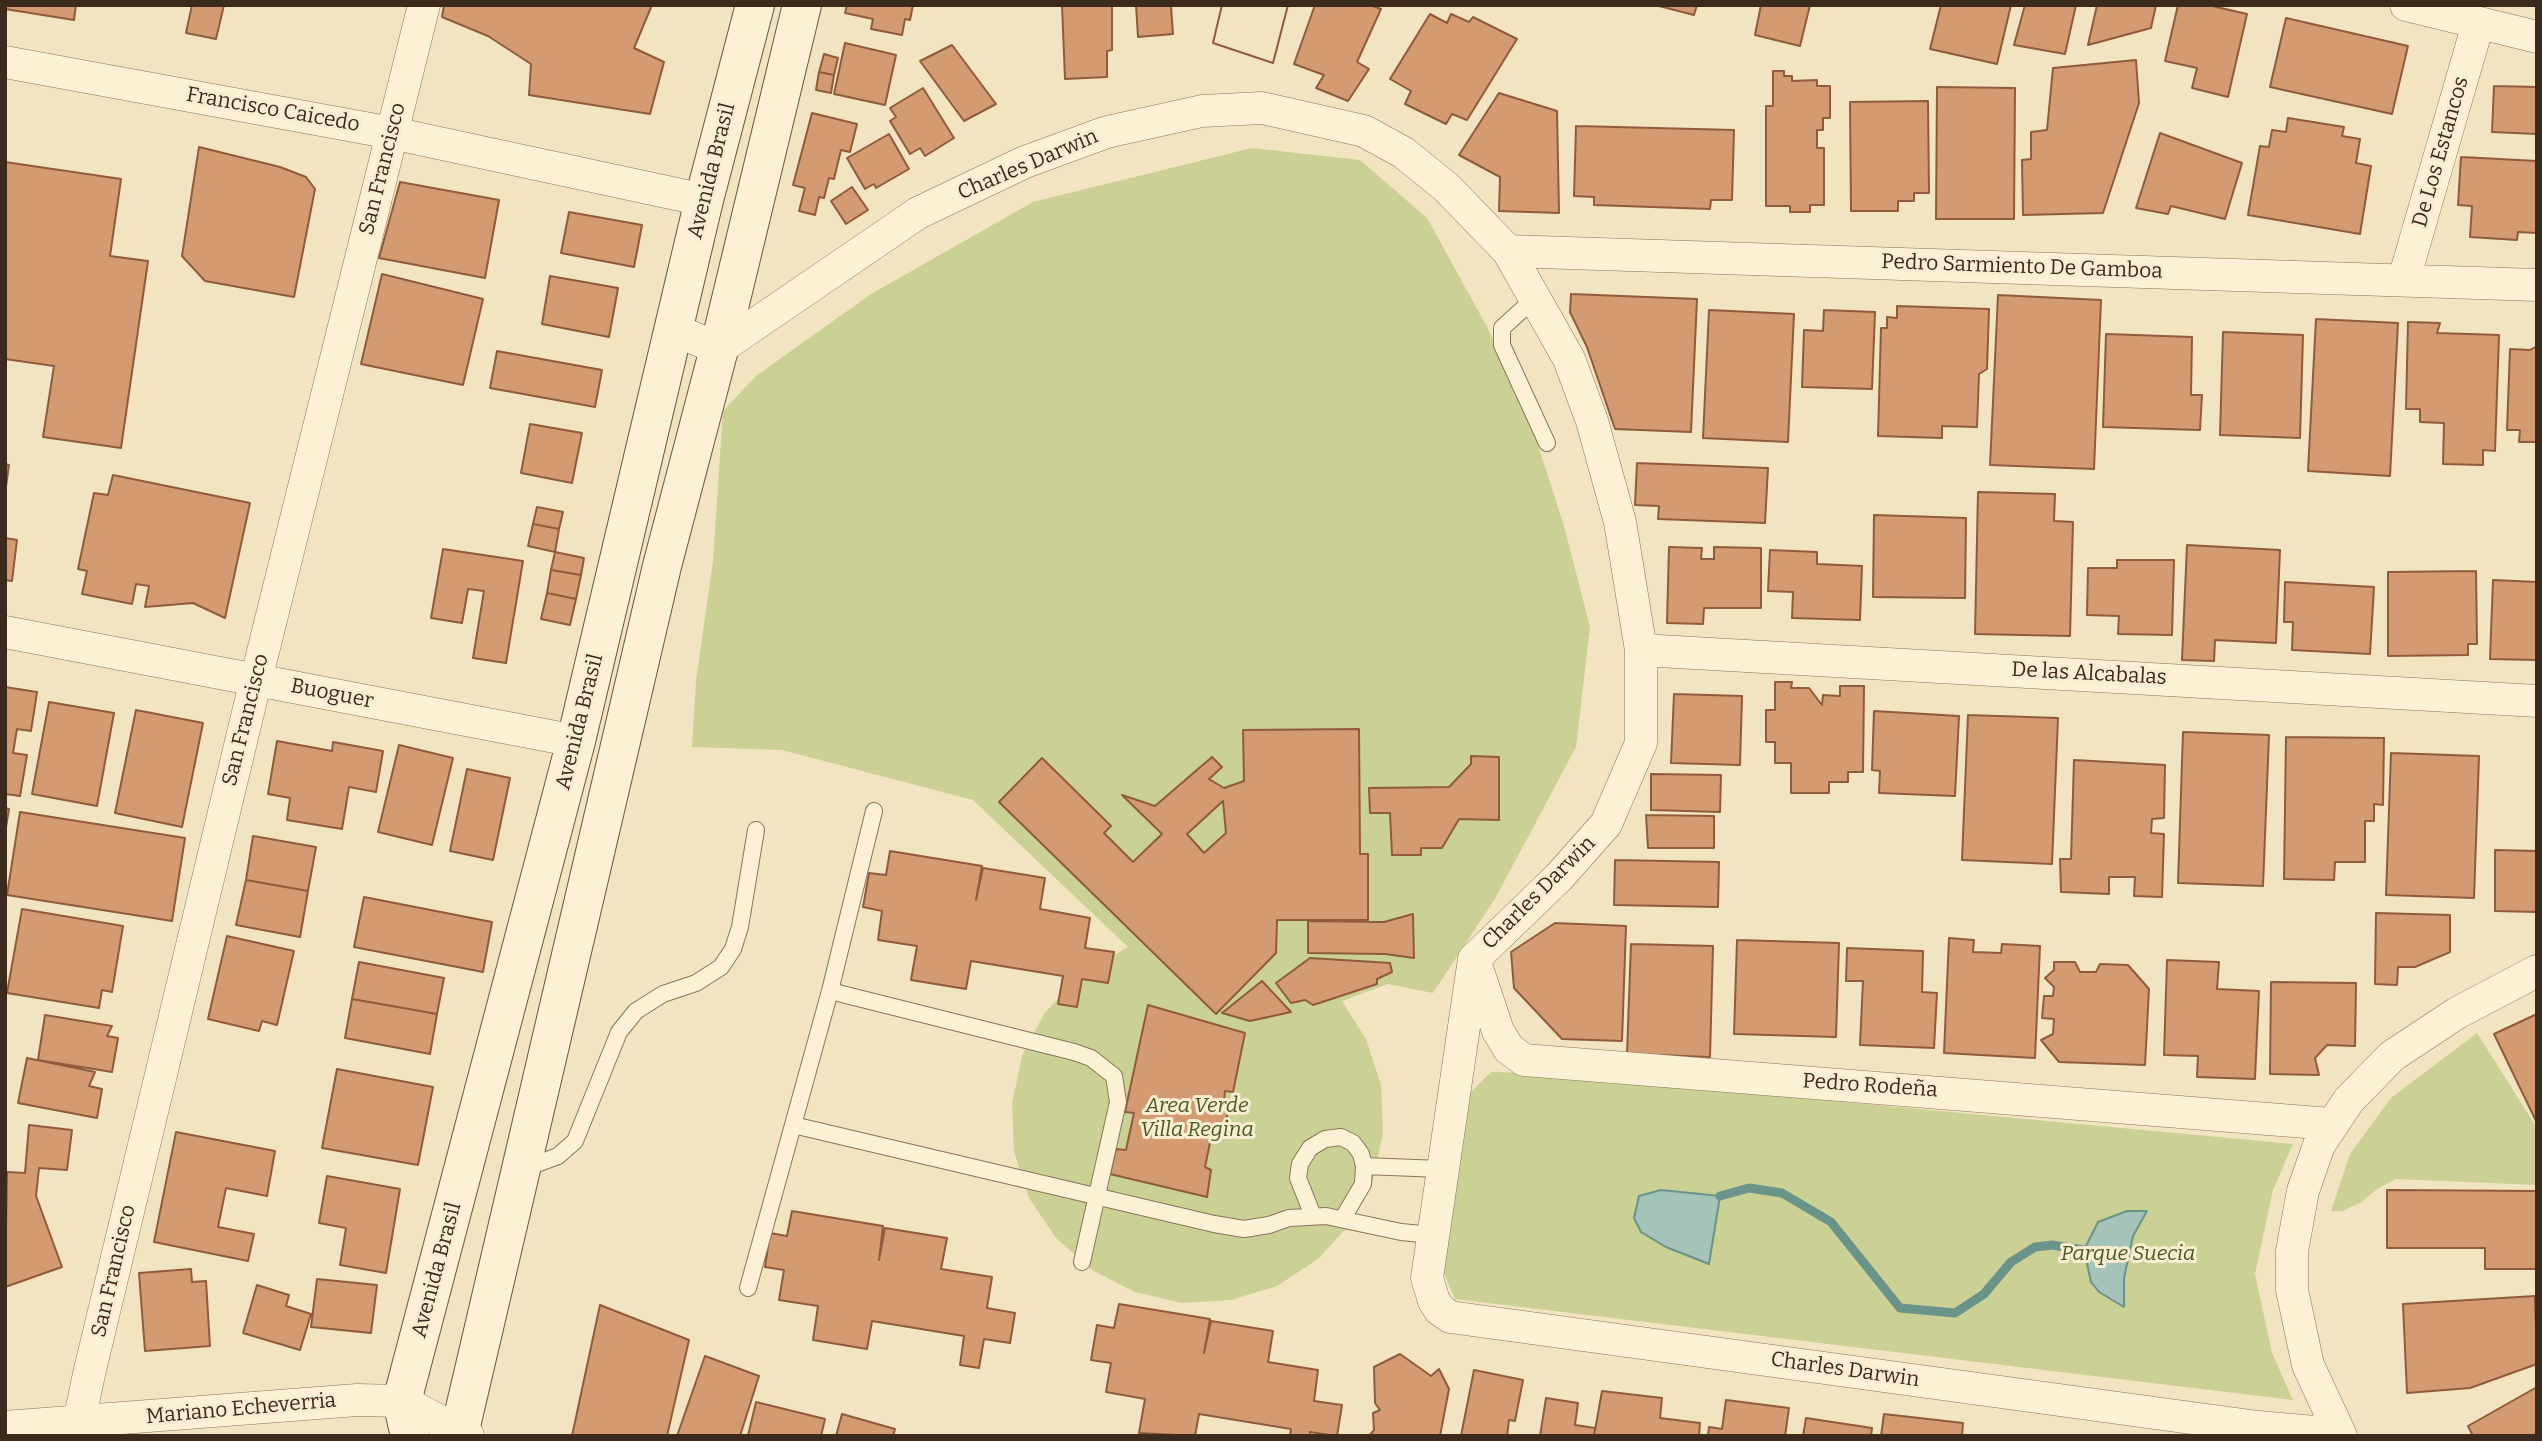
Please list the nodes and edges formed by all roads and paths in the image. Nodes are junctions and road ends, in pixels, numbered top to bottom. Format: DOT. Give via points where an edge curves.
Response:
graph roads {
  1 [pos="424,5"];
  2 [pos="755,5"];
  3 [pos="802,5"];
  4 [pos="2406,5"];
  5 [pos="2509,24"];
  6 [pos="5,62"];
  7 [pos="392,132"];
  8 [pos="704,200"];
  9 [pos="1508,251"];
  10 [pos="2404,279"];
  11 [pos="2537,285"];
  12 [pos="1535,298"];
  13 [pos="673,329"];
  14 [pos="719,349"];
  15 [pos="1546,443"];
  16 [pos="5,632"];
  17 [pos="1641,650"];
  18 [pos="256,680"];
  19 [pos="2537,701"];
  20 [pos="576,741"];
  21 [pos="874,811"];
  22 [pos="756,830"];
  23 [pos="1474,959"];
  24 [pos="2537,971"];
  25 [pos="830,991"];
  26 [pos="2331,1124"];
  27 [pos="793,1125"];
  28 [pos="1364,1166"];
  29 [pos="1441,1169"];
  30 [pos="521,1170"];
  31 [pos="1099,1196"];
  32 [pos="1313,1216"];
  33 [pos="1343,1218"];
  34 [pos="1432,1235"];
  35 [pos="1082,1262"];
  36 [pos="748,1289"];
  37 [pos="406,1419"];
  38 [pos="5,1427"];
  39 [pos="79,1429"];
  40 [pos="2337,1430"];
  41 [pos="463,1434"];
  1 -- 7 [label="street, San Francisco"];
  2 -- 8 [label="street, Avenida Brasil"];
  3 -- 14 [label="street, Avenida Brasil"];
  4 -- 5 [label="street"];
  5 -- 10 [label="street, De Los Estancos"];
  6 -- 7 [label="street, Francisco Caicedo"];
  7 -- 8 [label="street, Francisco Caicedo"];
  7 -- 18 [label="street, San Francisco"];
  8 -- 13 [label="street, Avenida Brasil"];
  9 -- 10 [label="street, Pedro Sarmiento De Gamboa"];
  9 -- 12 [label="street, Charles Darwin"];
  9 -- 14 [label="street, Charles Darwin" via="1446,187 1404,153 1364,131 1262,108 1202,111 1096,136 1025,162 918,213"];
  10 -- 11 [label="street, Pedro Sarmiento De Gamboa"];
  12 -- 15 [label="lane" via="1502,328 1502,345"];
  12 -- 17 [label="street, Charles Darwin" via="1569,359 1592,421 1620,522"];
  13 -- 14 [label="street"];
  13 -- 20 [label="street, Avenida Brasil"];
  14 -- 30 [label="street, Avenida Brasil" via="662,566"];
  16 -- 18 [label="street, Buoguer"];
  17 -- 19 [label="street, De las Alcabalas"];
  17 -- 23 [label="street, Charles Darwin" via="1641,743 1606,824"];
  18 -- 20 [label="street, Buoguer"];
  18 -- 39 [label="street, San Francisco"];
  20 -- 37 [label="street, Avenida Brasil"];
  21 -- 25 [label="lane"];
  22 -- 30 [label="lane" via="740,926 722,967 636,1011 619,1032 575,1141 558,1156"];
  23 -- 26 [label="street, Pedro Rodeña" via="1498,1031 1509,1049 1524,1060"];
  23 -- 29 [label="street, Charles Darwin"];
  24 -- 26 [label="street" via="2457,1013 2392,1056"];
  25 -- 27 [label="lane"];
  25 -- 31 [label="lane" via="1074,1052 1105,1068 1114,1076 1118,1091"];
  26 -- 40 [label="street" via="2303,1191 2292,1251 2292,1290 2308,1365"];
  27 -- 31 [label="lane"];
  27 -- 36 [label="lane"];
  28 -- 29 [label="lane"];
  28 -- 32 [label="lane" via="1353,1143 1341,1137 1310,1148 1297,1178"];
  28 -- 33 [label="lane" via="1363,1184"];
  29 -- 34 [label="street, Charles Darwin"];
  30 -- 41 [label="street, Avenida Brasil"];
  31 -- 32 [label="lane" via="1244,1229"];
  31 -- 35 [label="lane"];
  32 -- 33 [label="lane"];
  33 -- 34 [label="lane"];
  34 -- 40 [label="street, Charles Darwin" via="1427,1278 1434,1301 1450,1317 2295,1432"];
  37 -- 39 [label="street, Mariano Echeverria" via="357,1400"];
  37 -- 41 [label="street, Mariano Echeverria"];
  38 -- 39 [label="street, Mariano Echeverria"];
}
